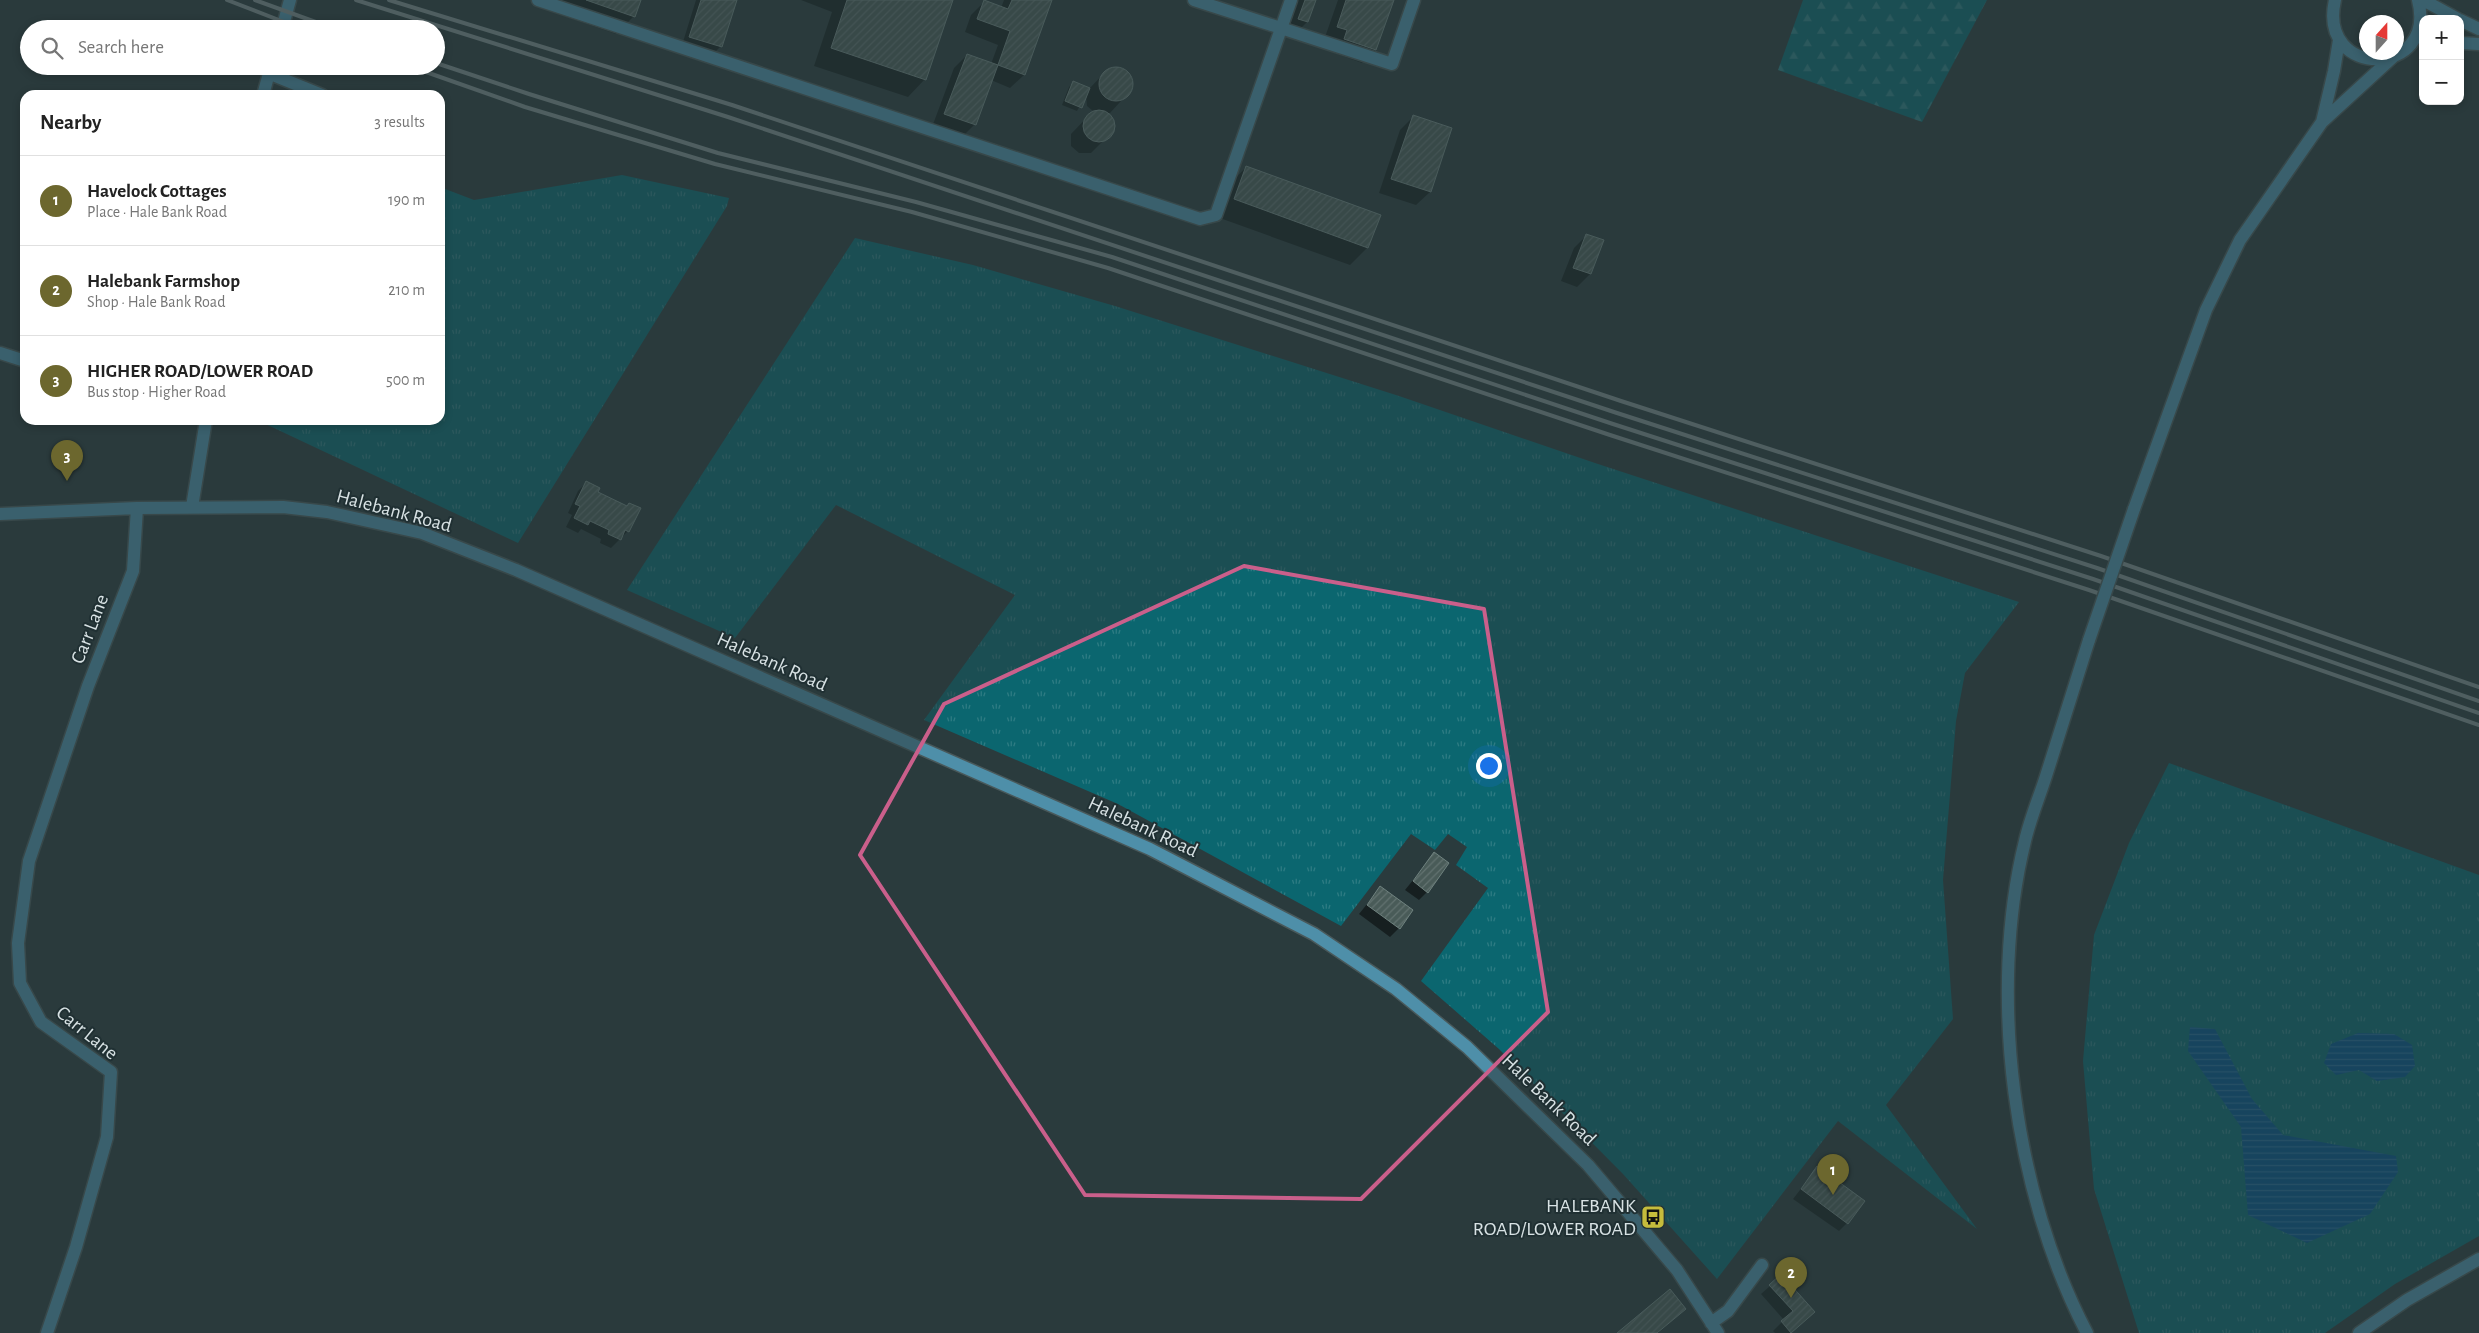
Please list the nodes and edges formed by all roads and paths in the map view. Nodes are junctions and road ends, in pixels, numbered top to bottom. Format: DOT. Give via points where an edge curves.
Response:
graph roads {
  1 [pos="290,0"];
  2 [pos="538,0"];
  3 [pos="1194,0"];
  4 [pos="1291,0"];
  5 [pos="1414,0"];
  6 [pos="2334,0"];
  7 [pos="2418,0"];
  8 [pos="2423,0"];
  9 [pos="1210,2"];
  10 [pos="2451,15"];
  11 [pos="284,20"];
  12 [pos="2464,22"];
  13 [pos="1282,28"];
  14 [pos="2479,29"];
  15 [pos="2339,40"];
  16 [pos="2464,43"];
  17 [pos="2479,44"];
  18 [pos="2419,45"];
  19 [pos="2408,47"];
  20 [pos="2404,50"];
  21 [pos="2359,57"];
  22 [pos="2390,60"];
  23 [pos="269,75"];
  24 [pos="280,75"];
  25 [pos="264,90"];
  26 [pos="312,90"];
  27 [pos="2322,122"];
  28 [pos="0,353"];
  29 [pos="20,359"];
  30 [pos="205,425"];
  31 [pos="192,507"];
  32 [pos="138,508"];
  33 [pos="0,514"];
  34 [pos="1314,934"];
  35 [pos="2479,1259"];
  36 [pos="1762,1265"];
  37 [pos="1715,1328"];
  38 [pos="47,1333"];
  39 [pos="2087,1333"];
  40 [pos="2359,1333"];
  1 -- 11 [label="street"];
  2 -- 13 [label="street" via="1200,219 1216,216"];
  3 -- 9 [label="street"];
  4 -- 13 [label="street"];
  5 -- 13 [label="street" via="1392,64"];
  6 -- 15 [label="street" via="2333,27"];
  7 -- 19 [label="street" via="2420,27"];
  8 -- 10 [label="street"];
  9 -- 13 [label="street"];
  12 -- 14 [label="street"];
  15 -- 21 [label="street"];
  15 -- 27 [label="street"];
  16 -- 17 [label="street"];
  18 -- 19 [label="street"];
  19 -- 20 [label="street"];
  22 -- 27 [label="street"];
  23 -- 25 [label="street"];
  24 -- 26 [label="street"];
  27 -- 39 [label="street, bridge" via="2240,240 2206,310 2089,640 2025,841 2013,912 2008,978 2010,1045 2027,1170 2058,1271"];
  28 -- 29 [label="street"];
  30 -- 31 [label="street"];
  31 -- 32 [label="street, Halebank Road"];
  31 -- 34 [label="street, Halebank Road" via="283,507 327,512 422,533 1150,849"];
  32 -- 33 [label="street, Halebank Road"];
  32 -- 38 [label="street, Carr Lane" via="132,571 88,686 29,861 18,943 20,983 42,1022 111,1072 107,1138"];
  34 -- 37 [label="street, Hale Bank Road" via="1396,989 1467,1047 1588,1165 1677,1270"];
  35 -- 40 [label="street" via="2407,1300"];
  36 -- 37 [label="street"];
}
